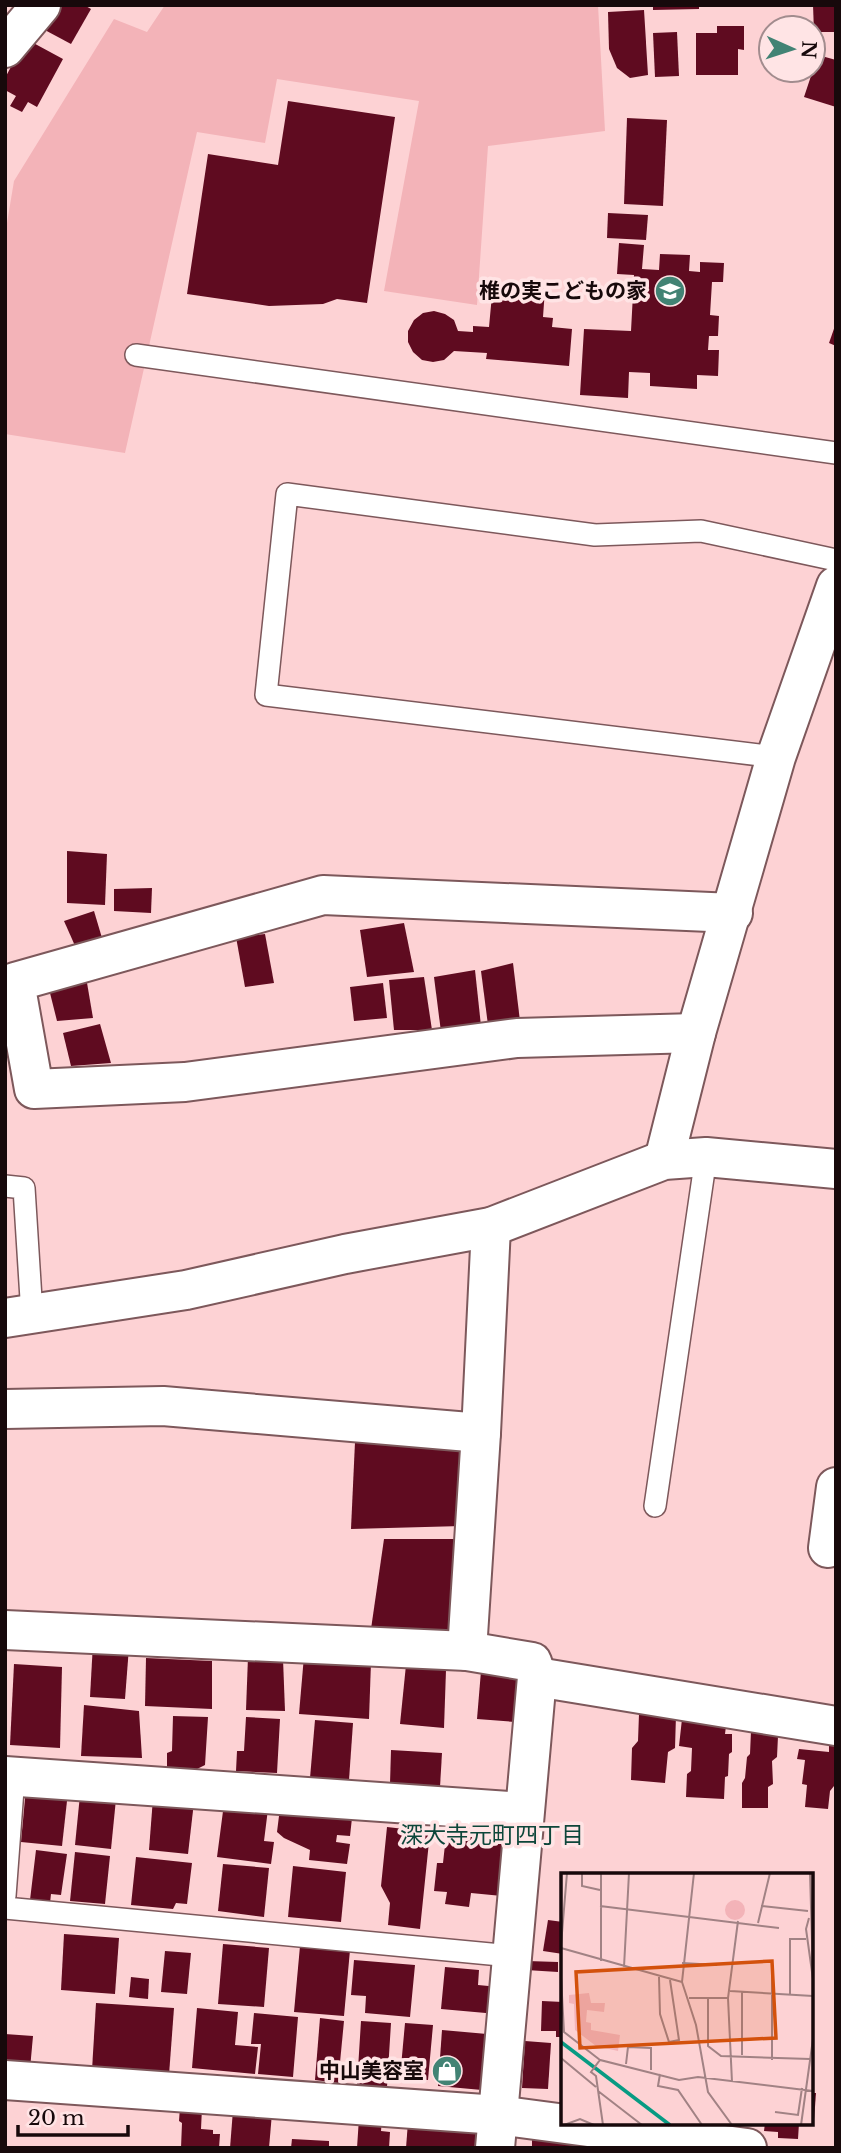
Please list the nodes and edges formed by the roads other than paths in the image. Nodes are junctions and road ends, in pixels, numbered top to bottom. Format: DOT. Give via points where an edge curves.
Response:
graph roads {
  1 [pos="41,5"];
  2 [pos="5,48"];
  3 [pos="135,355"];
  4 [pos="836,453"];
  5 [pos="836,560"];
  6 [pos="836,586"];
  7 [pos="776,757"];
  8 [pos="733,913"];
  9 [pos="696,1033"];
  10 [pos="706,1157"];
  11 [pos="664,1160"];
  12 [pos="836,1169"];
  13 [pos="5,1186"];
  14 [pos="491,1227"];
  15 [pos="19,1316"];
  16 [pos="5,1409"];
  17 [pos="481,1433"];
  18 [pos="836,1487"];
  19 [pos="655,1506"];
  20 [pos="828,1548"];
  21 [pos="5,1630"];
  22 [pos="467,1651"];
  23 [pos="537,1677"];
  24 [pos="836,1726"];
  25 [pos="10,1776"];
  26 [pos="524,1812"];
  27 [pos="5,1896"];
  28 [pos="5,1908"];
  29 [pos="512,1956"];
  30 [pos="5,2080"];
  31 [pos="496,2132"];
  32 [pos="747,2148"];
  1 -- 2 [label="street"];
  3 -- 4 [label="lane"];
  5 -- 7 [label="lane" via="701,531 594,535 287,494 266,695"];
  6 -- 7 [label="street"];
  7 -- 8 [label="street"];
  8 -- 9 [label="street"];
  8 -- 9 [label="street" via="323,895 15,982 34,1089 185,1082 517,1038"];
  9 -- 11 [label="street"];
  10 -- 11 [label="street"];
  10 -- 12 [label="street"];
  10 -- 19 [label="lane"];
  11 -- 14 [label="street"];
  13 -- 15 [label="lane" via="24,1188"];
  14 -- 15 [label="street" via="186,1290"];
  14 -- 17 [label="street"];
  16 -- 17 [label="street" via="163,1406"];
  17 -- 22 [label="street"];
  18 -- 20 [label="street"];
  21 -- 22 [label="street"];
  22 -- 23 [label="street" via="532,1662"];
  23 -- 24 [label="street"];
  23 -- 26 [label="street"];
  25 -- 26 [label="street"];
  25 -- 27 [label="lane"];
  26 -- 29 [label="street"];
  28 -- 29 [label="lane"];
  29 -- 31 [label="street"];
  30 -- 31 [label="street"];
  31 -- 32 [label="street"];
}
